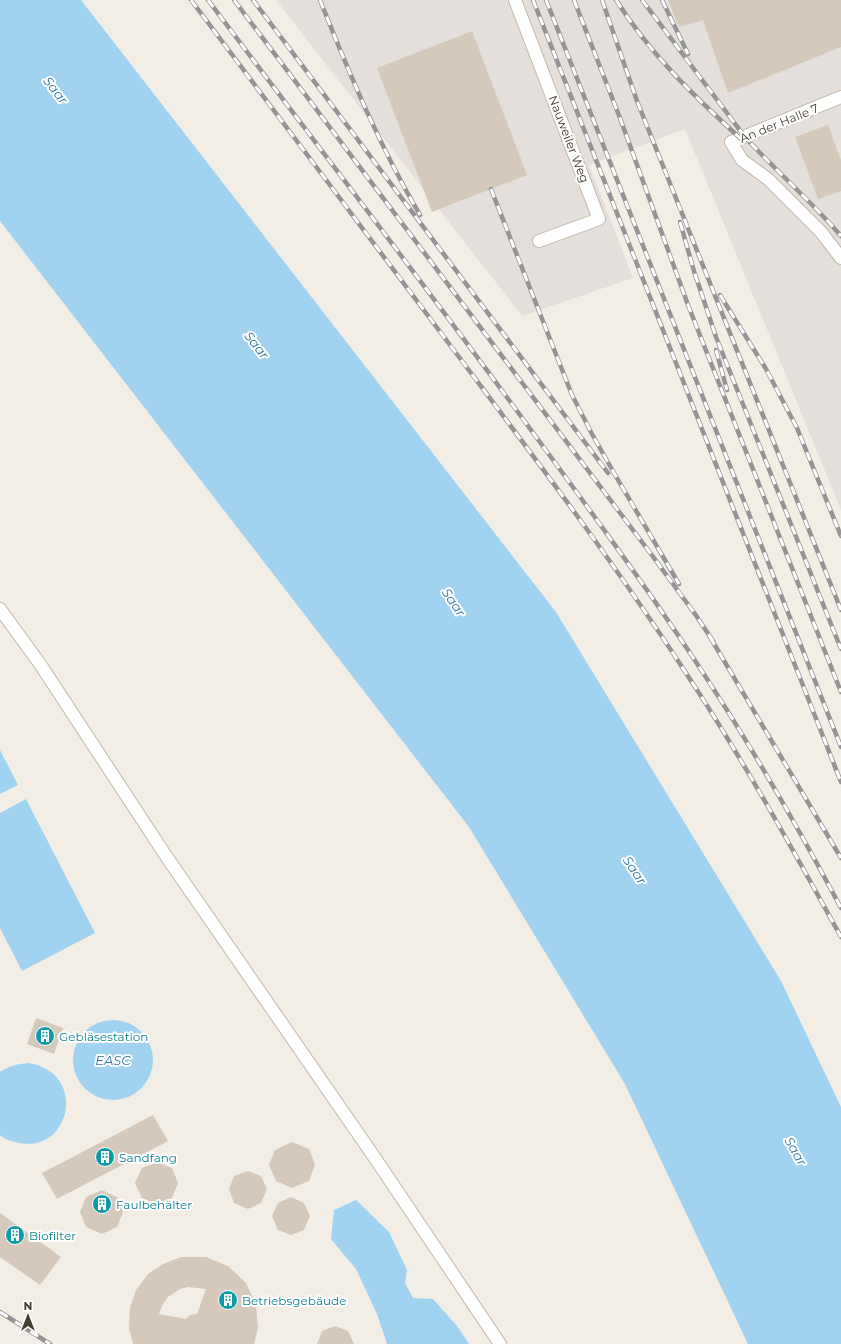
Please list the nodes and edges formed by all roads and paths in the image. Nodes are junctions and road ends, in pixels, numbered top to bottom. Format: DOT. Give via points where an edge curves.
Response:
graph roads {
  1 [pos="515,0"];
  2 [pos="841,97"];
  3 [pos="539,241"];
  4 [pos="841,258"];
  5 [pos="0,609"];
  6 [pos="500,1344"];
  1 -- 3 [label="lane, Nauweiler Weg" via="599,219"];
  2 -- 4 [label="lane, An der Halle 7" via="732,142 742,160 768,179 821,232"];
  5 -- 6 [label="lane" via="40,664 166,856"];
}
